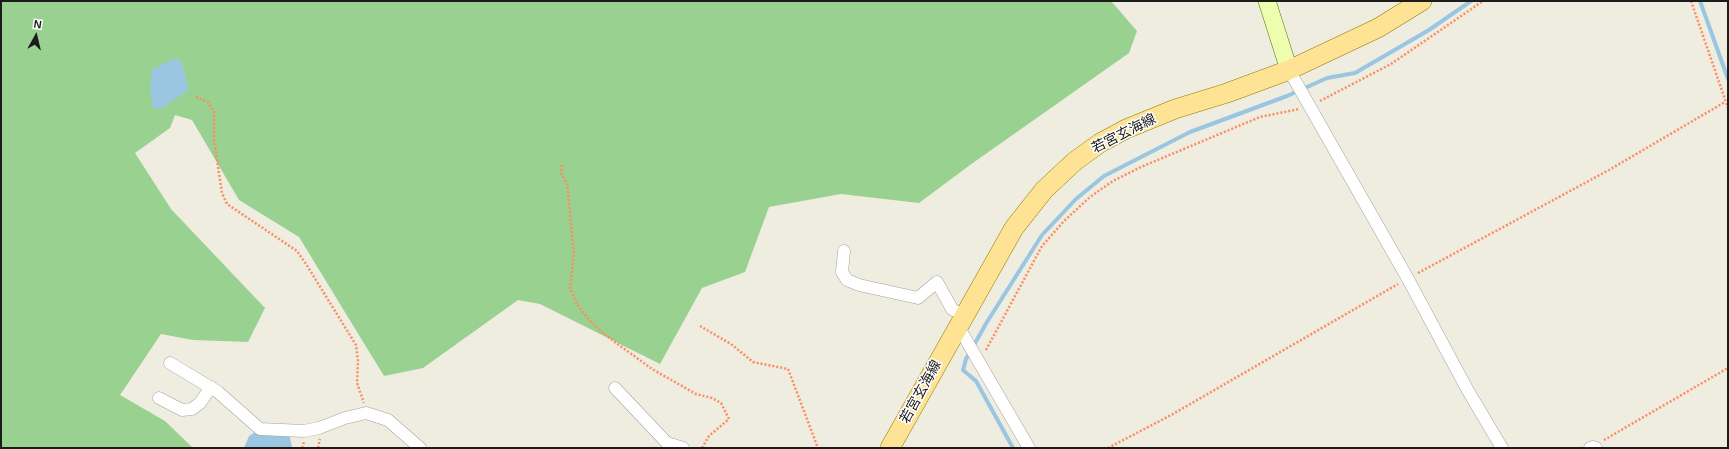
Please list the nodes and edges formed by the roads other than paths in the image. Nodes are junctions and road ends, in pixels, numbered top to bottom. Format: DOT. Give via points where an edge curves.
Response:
graph roads {
  1 [pos="1267,1"];
  2 [pos="1422,1"];
  3 [pos="1289,70"];
  4 [pos="844,251"];
  5 [pos="961,321"];
  6 [pos="170,363"];
  7 [pos="211,387"];
  8 [pos="615,388"];
  9 [pos="159,398"];
  10 [pos="420,448"];
  11 [pos="683,448"];
  12 [pos="890,448"];
  13 [pos="1029,448"];
  14 [pos="1502,448"];
  1 -- 3 [label="street"];
  2 -- 3 [label="main road, 若宮玄海線" via="1378,28"];
  3 -- 5 [label="main road, 若宮玄海線" via="1175,109 1126,129 1075,161 1044,190 1014,228"];
  3 -- 14 [label="street"];
  4 -- 5 [label="street" via="842,272 847,280 918,298 937,282"];
  5 -- 12 [label="main road, 若宮玄海線"];
  5 -- 13 [label="street" via="978,357"];
  6 -- 7 [label="street"];
  7 -- 9 [label="street" via="200,403 192,409 182,410"];
  7 -- 10 [label="street" via="260,429 304,431 366,413 388,420"];
  8 -- 11 [label="street" via="667,443"];
}
